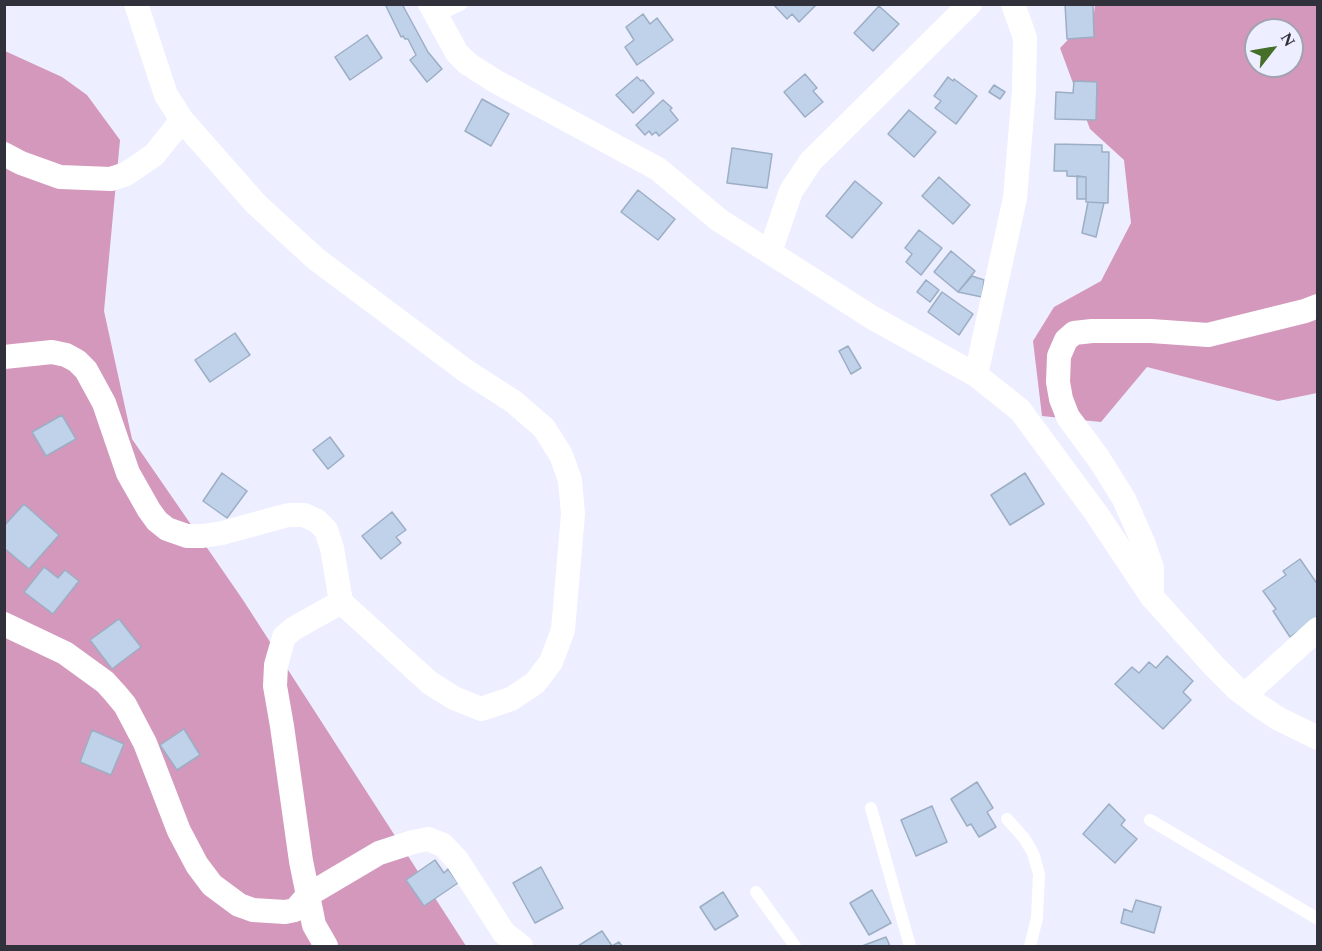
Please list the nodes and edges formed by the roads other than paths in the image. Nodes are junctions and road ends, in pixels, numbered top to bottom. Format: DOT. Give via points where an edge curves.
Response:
graph roads {
  1 [pos="136,4"];
  2 [pos="462,4"];
  3 [pos="970,4"];
  4 [pos="1013,4"];
  5 [pos="433,10"];
  6 [pos="182,120"];
  7 [pos="4,154"];
  8 [pos="770,252"];
  9 [pos="1317,306"];
  10 [pos="4,357"];
  11 [pos="976,375"];
  12 [pos="1152,597"];
  13 [pos="341,602"];
  14 [pos="4,624"];
  15 [pos="1317,629"];
  16 [pos="1245,695"];
  17 [pos="1317,738"];
  18 [pos="871,808"];
  19 [pos="1007,819"];
  20 [pos="1150,820"];
  21 [pos="756,892"];
  22 [pos="308,895"];
  23 [pos="1317,919"];
  24 [pos="326,946"];
  25 [pos="521,946"];
  26 [pos="795,946"];
  27 [pos="910,946"];
  28 [pos="1030,946"];
  1 -- 6 [label="street" via="166,95"];
  2 -- 5 [label="lane"];
  3 -- 8 [label="street" via="811,161 790,191"];
  4 -- 11 [label="street" via="1025,38 1015,198"];
  5 -- 8 [label="street" via="467,63 658,169 719,220"];
  6 -- 7 [label="street" via="149,159 111,180 60,177"];
  6 -- 13 [label="street" via="256,204 316,260 544,428 561,455 570,480 573,514 563,630 551,662 535,683 511,699 481,709 454,698 430,683"];
  8 -- 11 [label="street" via="873,318"];
  9 -- 12 [label="street" via="1208,335 1092,331 1074,333 1066,340 1059,356 1060,399 1124,499 1152,568"];
  10 -- 13 [label="street" via="52,352 66,355 86,370 104,403 128,473 149,510 167,529 187,536 203,536 288,515 304,515 317,521 326,530 332,548"];
  11 -- 12 [label="street" via="1020,410"];
  12 -- 16 [label="street"];
  13 -- 22 [label="street" via="284,637 276,664 275,686"];
  14 -- 22 [label="street" via="65,653 105,682 125,705 145,743 179,831 212,885 253,910 295,910"];
  15 -- 16 [label="street"];
  16 -- 17 [label="street" via="1279,719"];
  18 -- 27 [label="lane"];
  19 -- 28 [label="lane" via="1033,853 1039,874 1037,918"];
  20 -- 23 [label="lane"];
  21 -- 26 [label="lane"];
  22 -- 24 [label="street" via="314,925"];
  22 -- 25 [label="street" via="379,853 428,839 443,845 457,860 504,933"];
}
